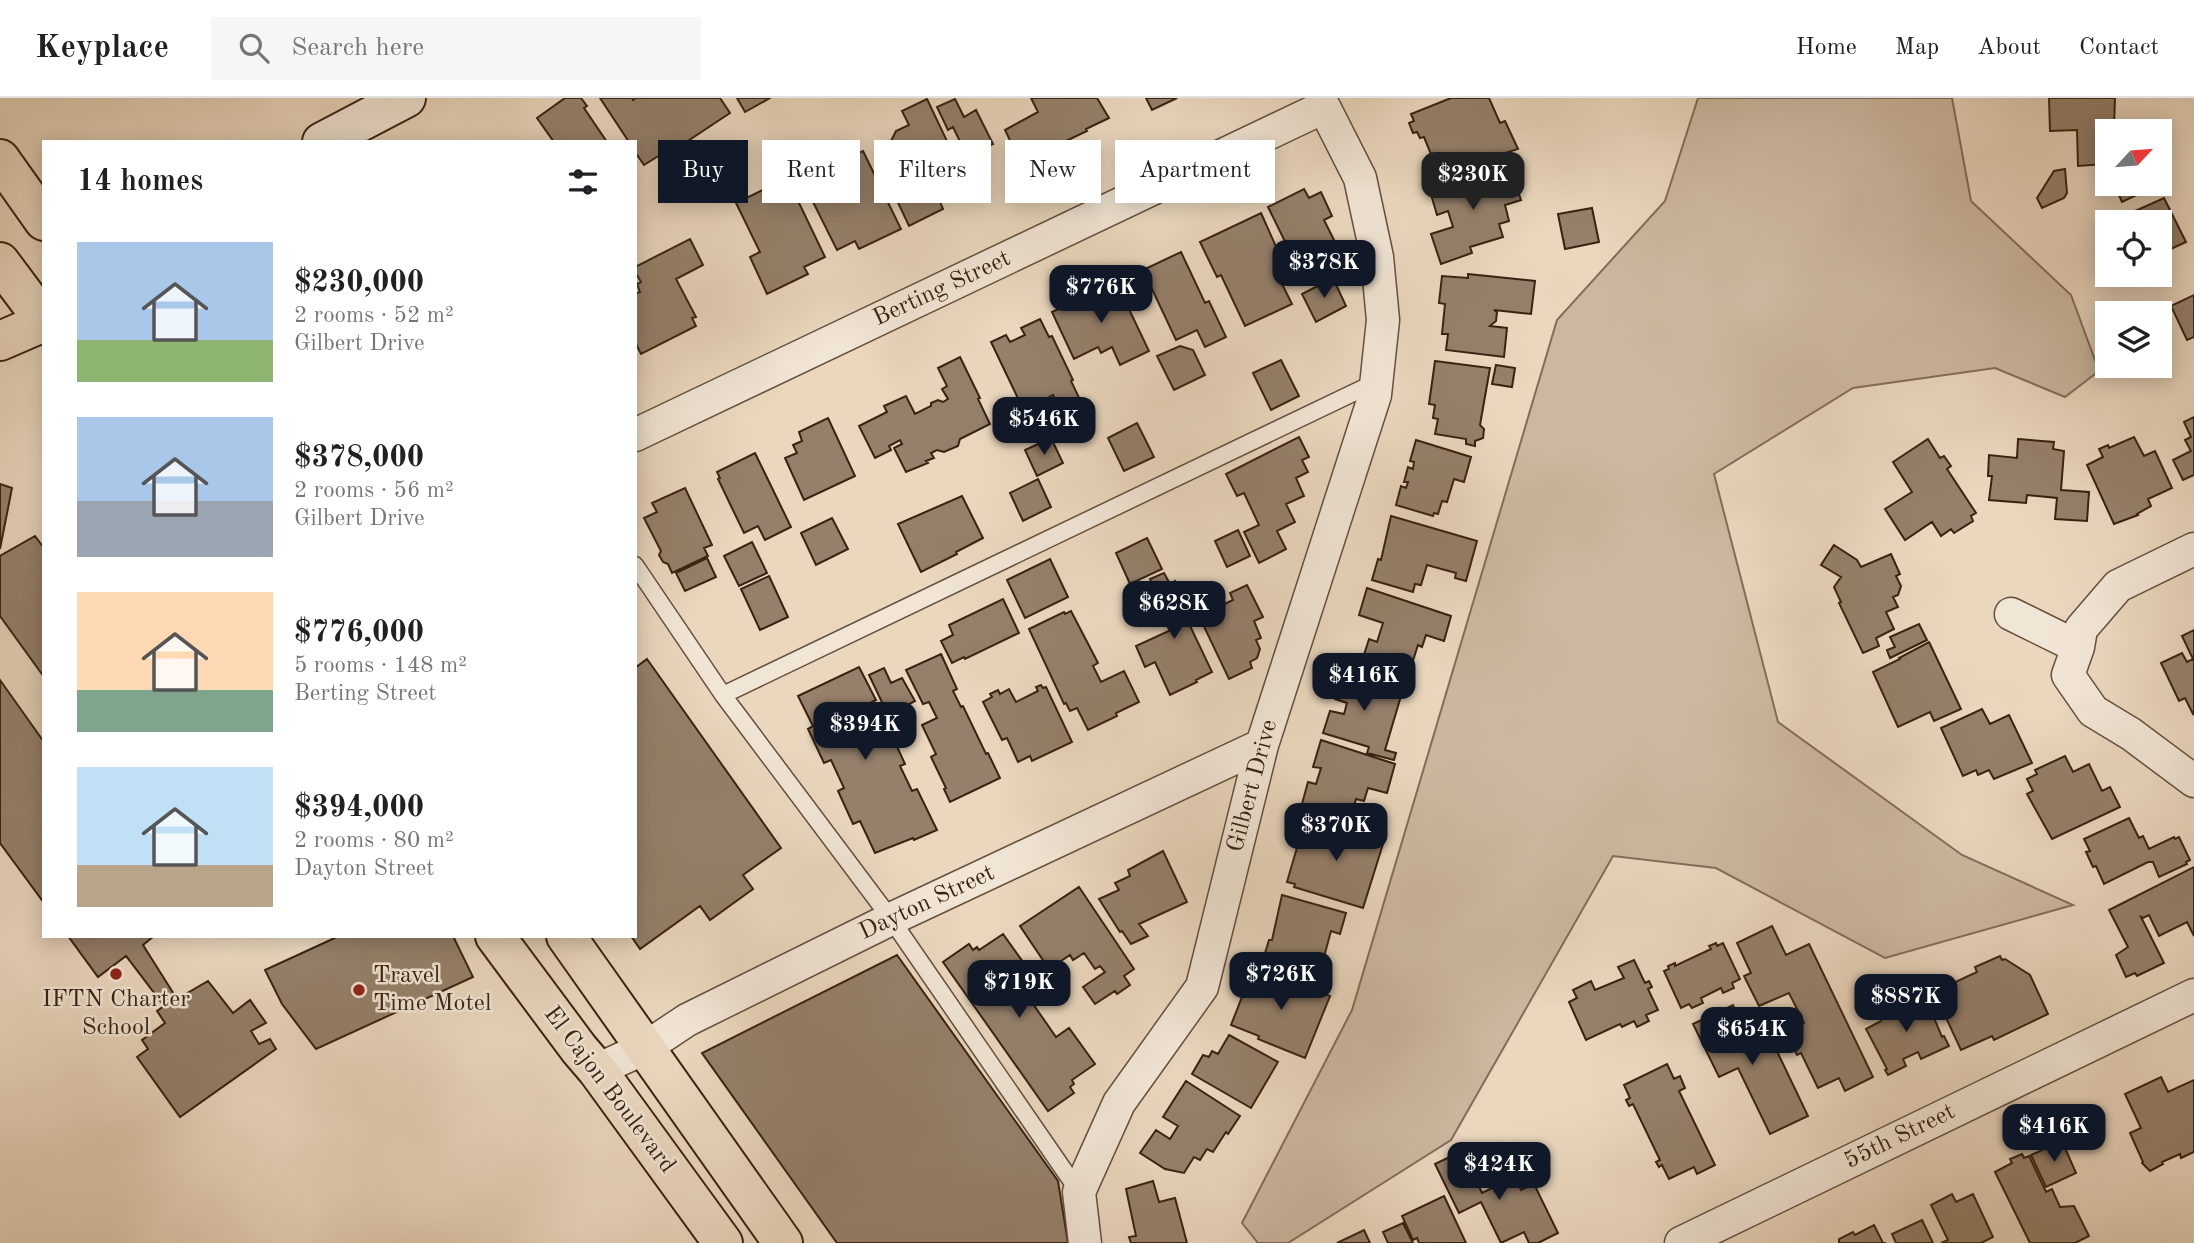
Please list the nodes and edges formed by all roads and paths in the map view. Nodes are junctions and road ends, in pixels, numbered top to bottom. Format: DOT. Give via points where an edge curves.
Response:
graph roads {
  1 [pos="406,98"];
  2 [pos="1324,107"];
  3 [pos="326,140"];
  4 [pos="0,159"];
  5 [pos="42,218"];
  6 [pos="1,266"];
  7 [pos="42,269"];
  8 [pos="42,319"];
  9 [pos="42,323"];
  10 [pos="0,341"];
  11 [pos="1376,382"];
  12 [pos="637,434"];
  13 [pos="2194,549"];
  14 [pos="637,568"];
  15 [pos="2011,614"];
  16 [pos="2078,647"];
  17 [pos="723,695"];
  18 [pos="1262,745"];
  19 [pos="2194,781"];
  20 [pos="891,919"];
  21 [pos="496,938"];
  22 [pos="567,938"];
  23 [pos="2194,995"];
  24 [pos="645,1048"];
  25 [pos="597,1070"];
  26 [pos="1079,1192"];
  27 [pos="723,1243"];
  28 [pos="783,1243"];
  29 [pos="1085,1243"];
  30 [pos="1681,1243"];
  1 -- 3 [label="main road"];
  2 -- 11 [label="street, Gilbert Drive" via="1360,178 1377,257 1383,320"];
  2 -- 12 [label="street, Berting Street"];
  4 -- 5 [label="main road"];
  6 -- 7 [label="main road"];
  6 -- 8 [label="main road"];
  9 -- 10 [label="main road"];
  11 -- 17 [label="lane"];
  11 -- 18 [label="street, Gilbert Drive"];
  13 -- 16 [label="street" via="2118,586 2081,629"];
  14 -- 17 [label="lane"];
  15 -- 16 [label="street"];
  16 -- 19 [label="street" via="2068,675 2093,711"];
  17 -- 20 [label="lane"];
  18 -- 20 [label="street, Dayton Street"];
  18 -- 26 [label="street, Gilbert Drive" via="1202,988 1119,1103"];
  20 -- 24 [label="street, Dayton Street" via="687,1020"];
  20 -- 26 [label="lane"];
  21 -- 25 [label="main road, El Cajon Boulevard"];
  22 -- 24 [label="main road, El Cajon Boulevard"];
  23 -- 30 [label="street, 55th Street"];
  24 -- 25 [label="street, Dayton Street"];
  24 -- 28 [label="main road, El Cajon Boulevard"];
  25 -- 27 [label="main road, El Cajon Boulevard"];
  26 -- 29 [label="street"];
}
